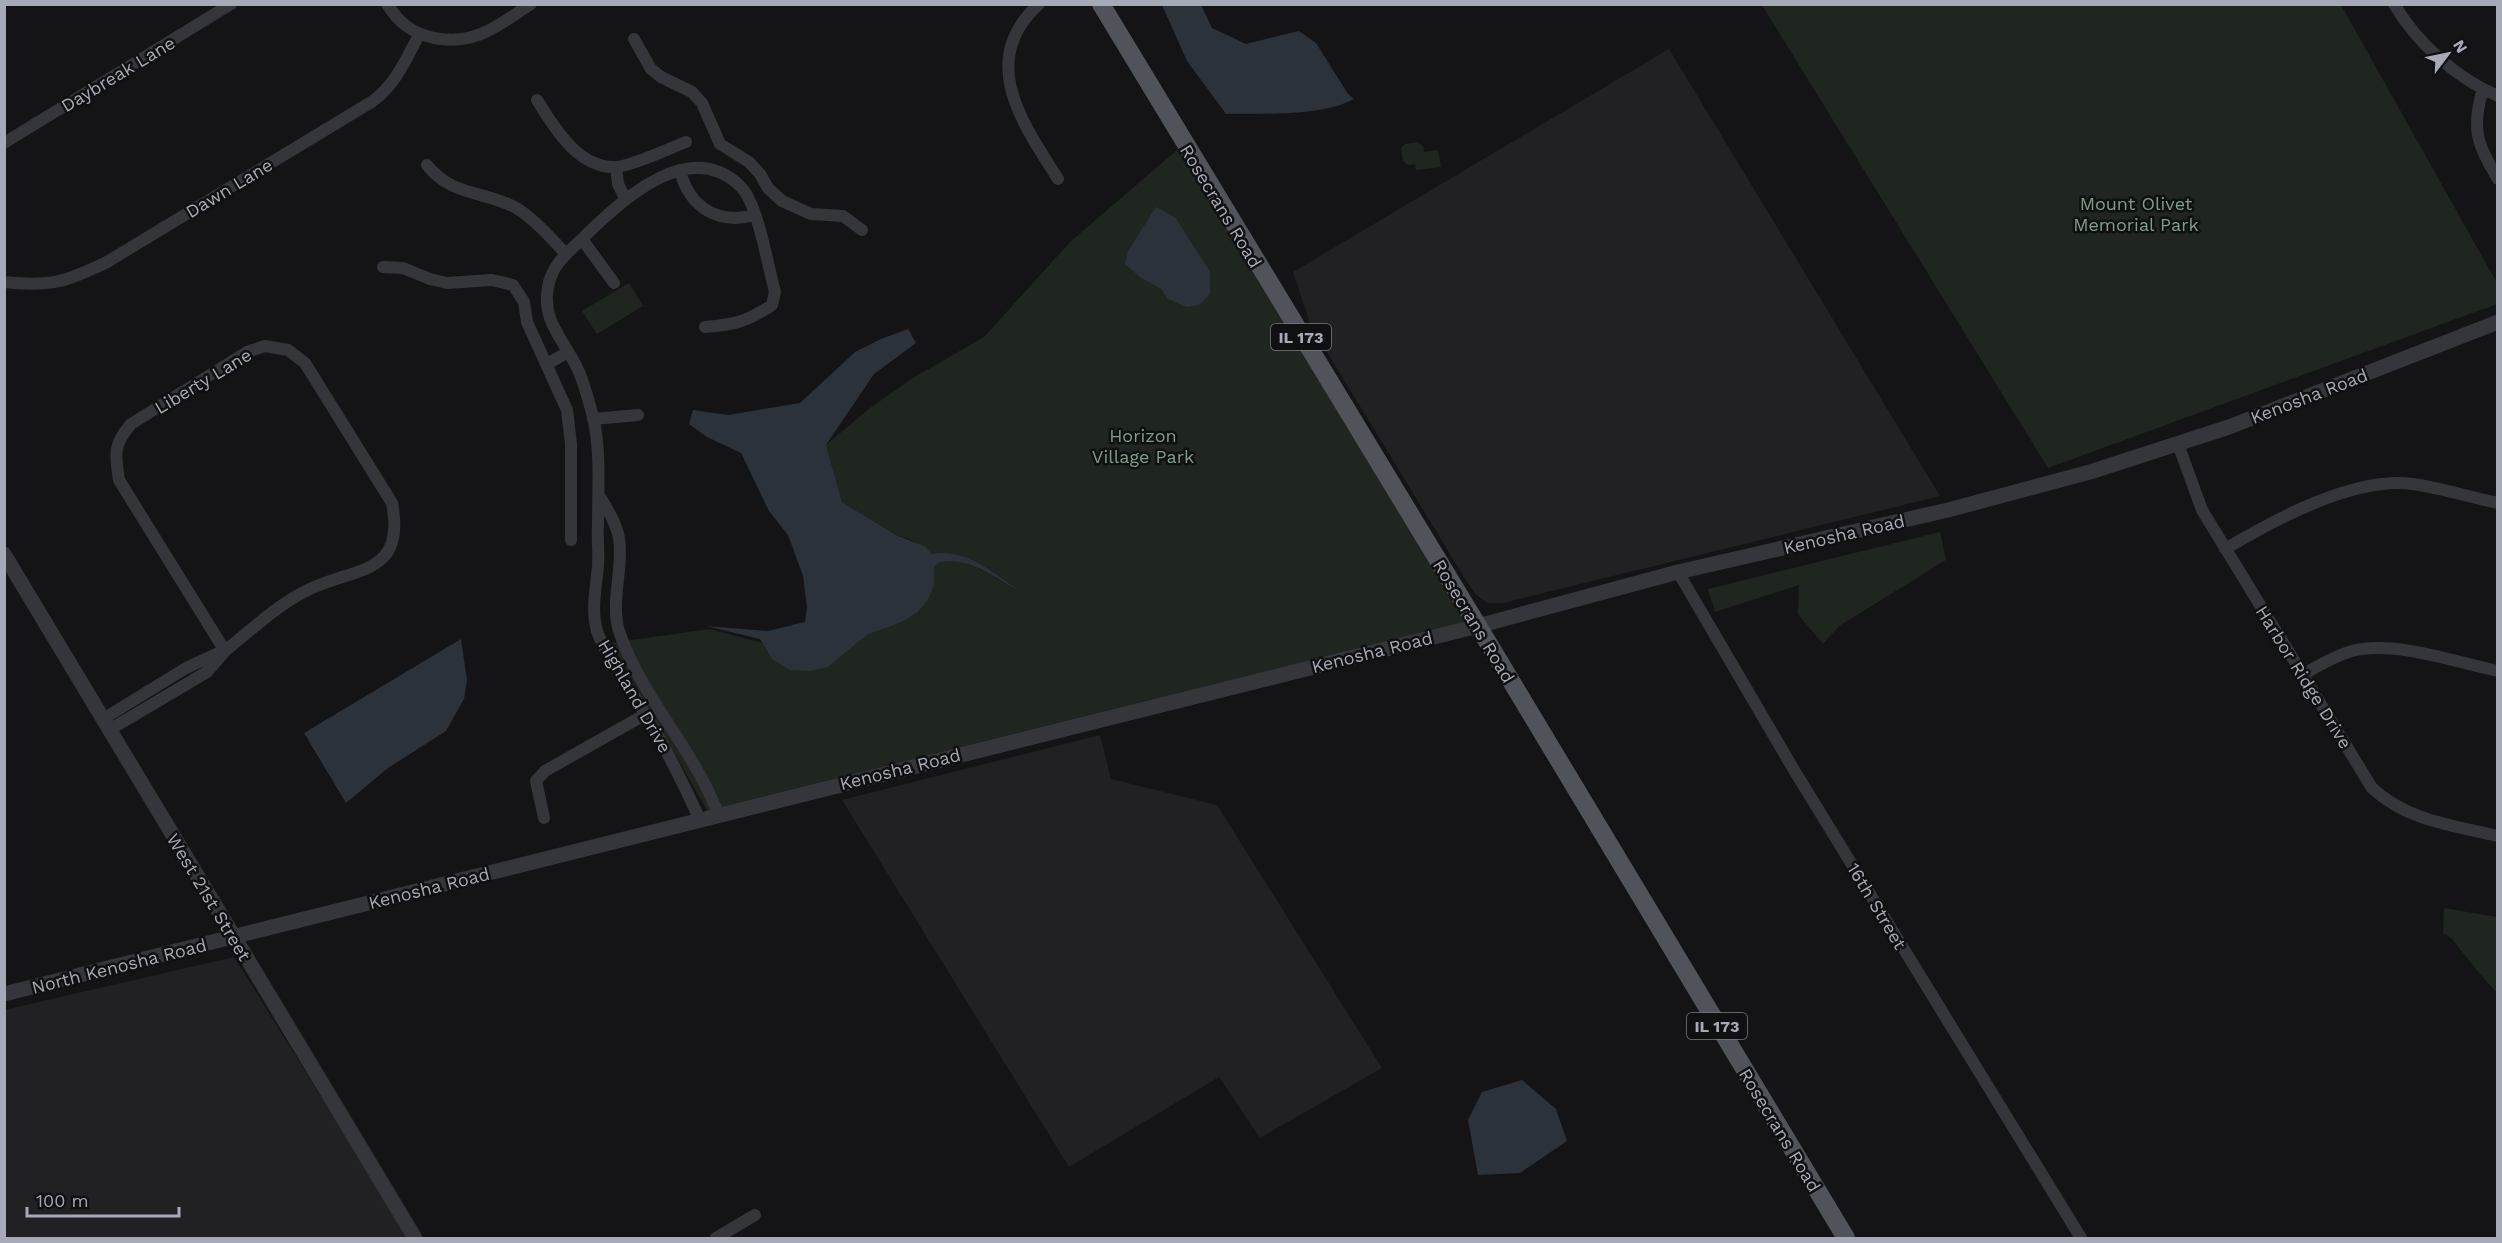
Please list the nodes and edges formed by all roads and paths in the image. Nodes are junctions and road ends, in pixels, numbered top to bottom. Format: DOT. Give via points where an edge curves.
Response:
graph roads {
  1 [pos="231,4"];
  2 [pos="387,4"];
  3 [pos="531,4"];
  4 [pos="1039,4"];
  5 [pos="1101,4"];
  6 [pos="2394,4"];
  7 [pos="419,35"];
  8 [pos="634,39"];
  9 [pos="2483,89"];
  10 [pos="2498,96"];
  11 [pos="537,100"];
  12 [pos="4,142"];
  13 [pos="686,142"];
  14 [pos="743,159"];
  15 [pos="427,165"];
  16 [pos="616,167"];
  17 [pos="680,171"];
  18 [pos="730,177"];
  19 [pos="1058,179"];
  20 [pos="2498,179"];
  21 [pos="625,198"];
  22 [pos="755,215"];
  23 [pos="862,230"];
  24 [pos="582,239"];
  25 [pos="566,254"];
  26 [pos="383,267"];
  27 [pos="5,282"];
  28 [pos="614,283"];
  29 [pos="2498,322"];
  30 [pos="705,327"];
  31 [pos="568,352"];
  32 [pos="547,364"];
  33 [pos="638,415"];
  34 [pos="593,419"];
  35 [pos="2178,444"];
  36 [pos="599,496"];
  37 [pos="2498,503"];
  38 [pos="571,540"];
  39 [pos="2225,549"];
  40 [pos="4,555"];
  41 [pos="1678,572"];
  42 [pos="1478,626"];
  43 [pos="225,651"];
  44 [pos="2498,671"];
  45 [pos="2302,675"];
  46 [pos="646,714"];
  47 [pos="106,725"];
  48 [pos="719,815"];
  49 [pos="544,818"];
  50 [pos="700,820"];
  51 [pos="2498,836"];
  52 [pos="233,937"];
  53 [pos="4,994"];
  54 [pos="755,1215"];
  55 [pos="415,1239"];
  56 [pos="716,1239"];
  57 [pos="1846,1239"];
  58 [pos="2080,1239"];
  1 -- 12 [label="street, Daybreak Lane"];
  2 -- 7 [label="street" via="395,16"];
  3 -- 7 [label="street" via="488,31 462,41"];
  4 -- 19 [label="street" via="1024,21 1013,44 1010,87 1023,123"];
  5 -- 42 [label="main road, Rosecrans Road / IL 173"];
  6 -- 9 [label="street" via="2420,40 2453,70"];
  7 -- 27 [label="street, Dawn Lane" via="396,78 378,97 107,262 56,283"];
  8 -- 14 [label="street" via="651,69 692,92 702,103 720,144"];
  9 -- 10 [label="street"];
  9 -- 20 [label="street" via="2476,133"];
  11 -- 16 [label="street" via="572,148 594,163"];
  13 -- 16 [label="street"];
  14 -- 18 [label="street"];
  14 -- 23 [label="street" via="782,201 811,214 843,216"];
  15 -- 25 [label="street" via="453,188 494,198 517,209"];
  16 -- 21 [label="street"];
  17 -- 18 [label="street, Highland Drive" via="710,169"];
  17 -- 21 [label="street, Highland Drive" via="653,180"];
  17 -- 22 [label="street" via="689,194 707,211 731,218"];
  18 -- 22 [label="street" via="742,188"];
  21 -- 24 [label="street, Highland Drive"];
  22 -- 30 [label="street" via="775,292 772,304 751,319 729,326"];
  24 -- 25 [label="street, Highland Drive"];
  24 -- 28 [label="street"];
  25 -- 31 [label="street, Highland Drive" via="555,266 546,306 551,324"];
  26 -- 32 [label="street" via="403,267 447,283 492,280 513,285 524,302 527,322"];
  29 -- 35 [label="street, Kenosha Road"];
  31 -- 32 [label="street"];
  31 -- 34 [label="street, Highland Drive" via="579,372"];
  32 -- 38 [label="street" via="567,410"];
  33 -- 34 [label="street"];
  34 -- 36 [label="street, Highland Drive"];
  35 -- 39 [label="street, Harbor Ridge Drive" via="2202,510"];
  35 -- 41 [label="street, Kenosha Road" via="1948,510"];
  36 -- 46 [label="street, Highland Drive" via="594,595 597,630"];
  36 -- 48 [label="street, Highland Drive" via="619,540 616,621 620,634 636,670 701,777"];
  37 -- 39 [label="street" via="2410,484 2369,486 2271,522"];
  39 -- 45 [label="street, Harbor Ridge Drive"];
  40 -- 47 [label="street, West 21st Street"];
  41 -- 42 [label="street, Kenosha Road"];
  41 -- 58 [label="street, 16th Street"];
  42 -- 48 [label="street, Kenosha Road"];
  42 -- 57 [label="main road, Rosecrans Road / IL 173"];
  43 -- 43 [label="street, Liberty Lane" via="304,592 375,565 391,549 396,524 392,503 305,363 288,350 265,346 247,352 131,424 119,438 115,453 119,480"];
  43 -- 47 [label="street, Liberty Lane" via="207,672"];
  44 -- 45 [label="street" via="2384,647 2330,658"];
  45 -- 51 [label="street, Harbor Ridge Drive" via="2372,788 2383,798 2423,819"];
  46 -- 49 [label="street" via="545,771 536,781"];
  46 -- 50 [label="street, Highland Drive"];
  47 -- 52 [label="street, West 21st Street"];
  48 -- 50 [label="street, Kenosha Road"];
  50 -- 52 [label="street, Kenosha Road"];
  52 -- 53 [label="street, North Kenosha Road"];
  52 -- 55 [label="street, West 21st Street"];
  54 -- 56 [label="street"];
}
